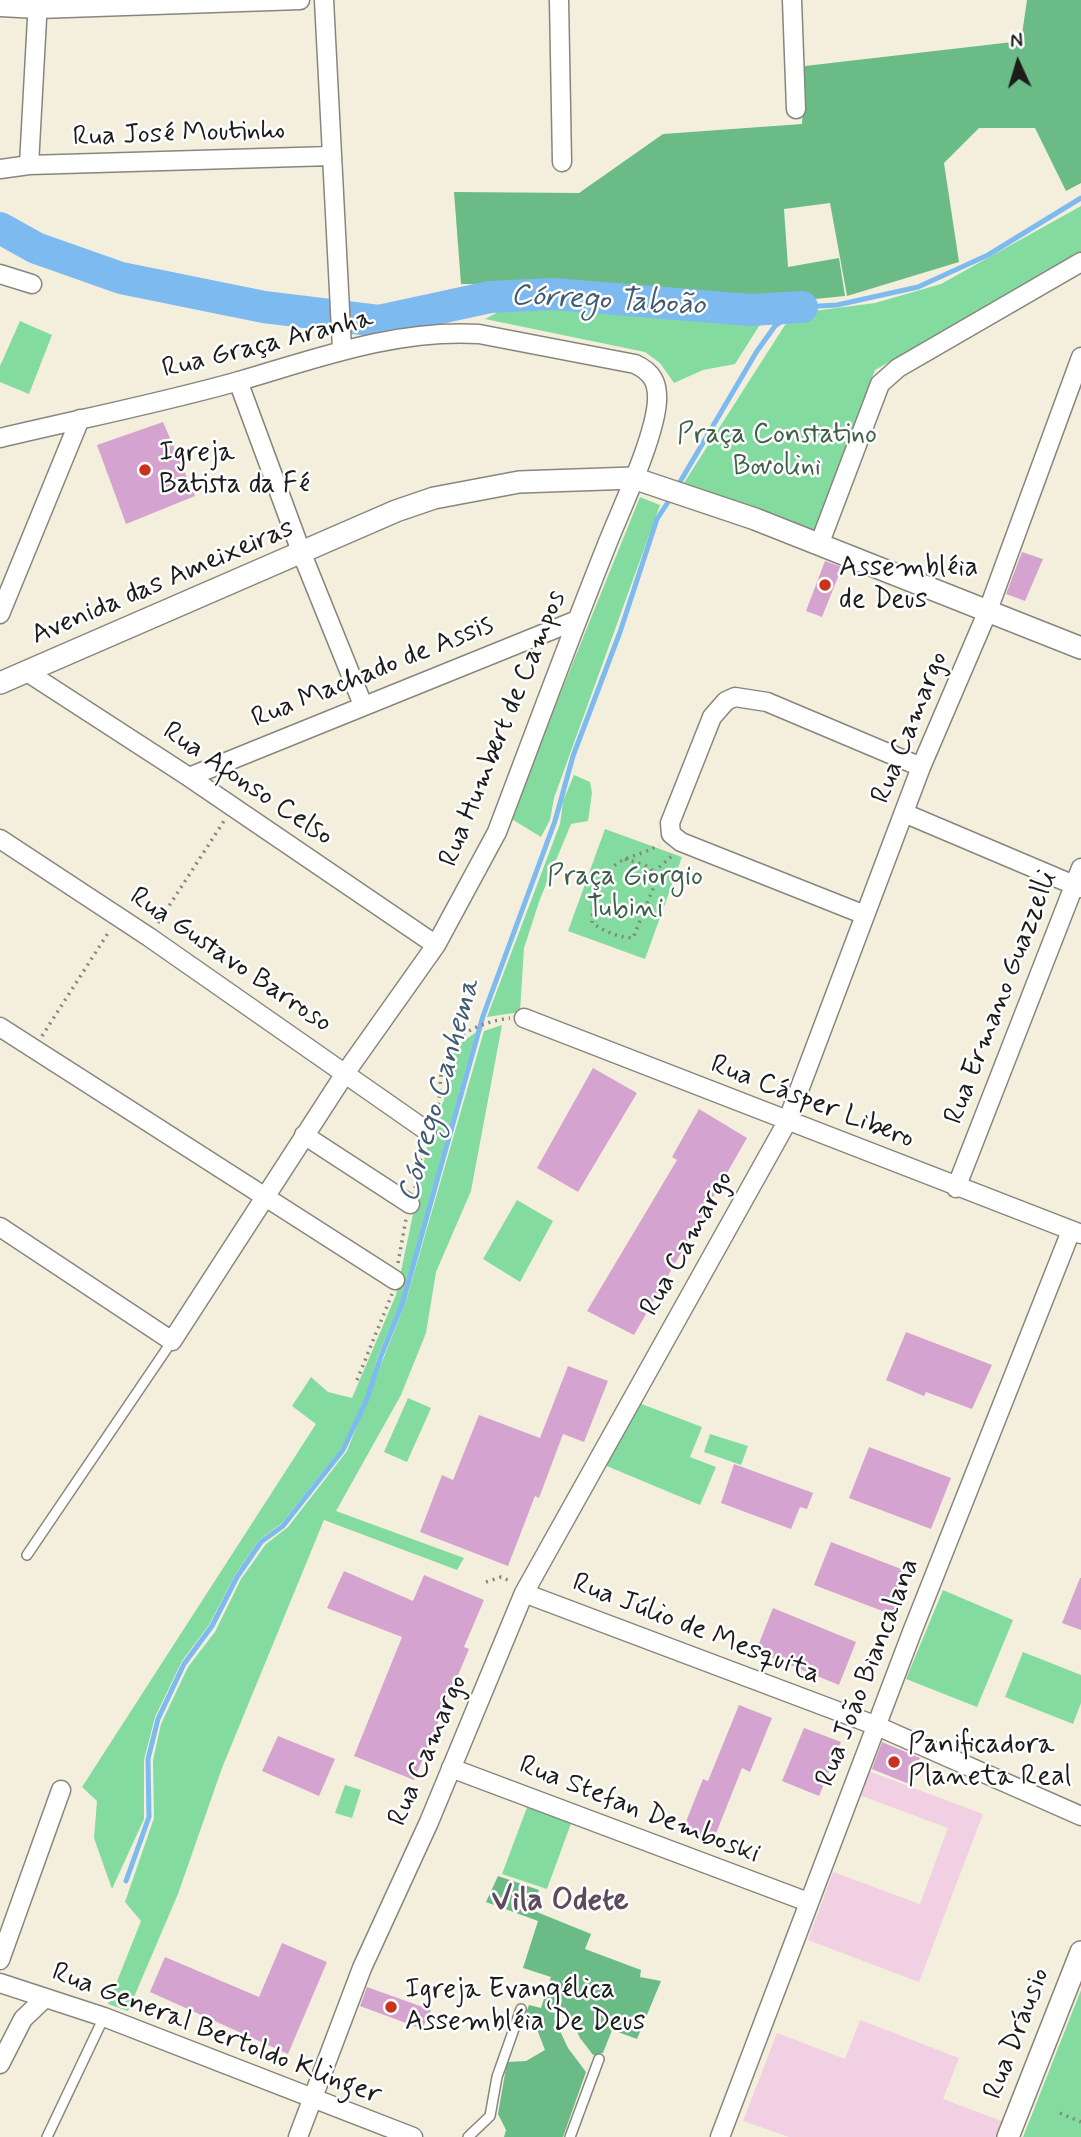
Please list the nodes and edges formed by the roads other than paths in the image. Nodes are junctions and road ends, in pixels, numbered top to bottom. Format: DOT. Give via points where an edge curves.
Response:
graph roads {
  1 [pos="300,0"];
  2 [pos="324,0"];
  3 [pos="559,0"];
  4 [pos="792,0"];
  5 [pos="38,5"];
  6 [pos="0,7"];
  7 [pos="796,109"];
  8 [pos="331,156"];
  9 [pos="562,162"];
  10 [pos="29,165"];
  11 [pos="0,169"];
  12 [pos="1081,262"];
  13 [pos="0,274"];
  14 [pos="32,284"];
  15 [pos="342,346"];
  16 [pos="1081,357"];
  17 [pos="635,364"];
  18 [pos="238,381"];
  19 [pos="80,419"];
  20 [pos="0,438"];
  21 [pos="633,478"];
  22 [pos="819,545"];
  23 [pos="302,554"];
  24 [pos="987,613"];
  25 [pos="0,614"];
  26 [pos="577,620"];
  27 [pos="1081,648"];
  28 [pos="27,672"];
  29 [pos="0,683"];
  30 [pos="363,705"];
  31 [pos="921,768"];
  32 [pos="189,777"];
  33 [pos="904,813"];
  34 [pos="0,839"];
  35 [pos="1081,868"];
  36 [pos="1078,887"];
  37 [pos="865,915"];
  38 [pos="436,945"];
  39 [pos="524,1018"];
  40 [pos="0,1027"];
  41 [pos="346,1072"];
  42 [pos="787,1122"];
  43 [pos="427,1131"];
  44 [pos="304,1135"];
  45 [pos="956,1188"];
  46 [pos="264,1197"];
  47 [pos="410,1204"];
  48 [pos="0,1227"];
  49 [pos="1076,1232"];
  50 [pos="395,1280"];
  51 [pos="172,1341"];
  52 [pos="27,1555"];
  53 [pos="524,1593"];
  54 [pos="877,1726"];
  55 [pos="451,1768"];
  56 [pos="61,1790"];
  57 [pos="1081,1816"];
  58 [pos="808,1902"];
  59 [pos="1081,1952"];
  60 [pos="0,1961"];
  61 [pos="0,1983"];
  62 [pos="45,1997"];
  63 [pos="522,2009"];
  64 [pos="104,2017"];
  65 [pos="599,2059"];
  66 [pos="0,2064"];
  67 [pos="313,2099"];
  68 [pos="47,2137"];
  69 [pos="298,2137"];
  70 [pos="413,2137"];
  71 [pos="468,2137"];
  72 [pos="570,2137"];
  73 [pos="720,2137"];
  74 [pos="1008,2137"];
  1 -- 5 [label="street"];
  2 -- 8 [label="street"];
  3 -- 9 [label="street"];
  4 -- 7 [label="street"];
  5 -- 6 [label="street"];
  5 -- 10 [label="street"];
  8 -- 10 [label="street, Rua José Moutinho"];
  8 -- 15 [label="street"];
  10 -- 11 [label="street, Rua José Moutinho"];
  12 -- 22 [label="street" via="898,368 873,396"];
  13 -- 14 [label="street"];
  15 -- 17 [label="street, Rua Graça Aranha" via="454,332"];
  15 -- 18 [label="street, Rua Graça Aranha"];
  16 -- 24 [label="street, Rua Camargo"];
  17 -- 21 [label="street, Rua Humbert de Campos" via="648,370 655,381 657,404"];
  18 -- 19 [label="street, Rua Graça Aranha"];
  18 -- 23 [label="street"];
  19 -- 20 [label="street, Rua Graça Aranha"];
  19 -- 25 [label="street"];
  21 -- 22 [label="street, Avenida das Ameixeiras"];
  21 -- 23 [label="street, Avenida das Ameixeiras" via="519,482 457,493 396,511"];
  21 -- 26 [label="street, Rua Humbert de Campos"];
  22 -- 24 [label="street, Avenida das Ameixeiras"];
  23 -- 28 [label="street, Avenida das Ameixeiras"];
  23 -- 30 [label="street"];
  24 -- 27 [label="street, Avenida das Ameixeiras"];
  24 -- 31 [label="street, Rua Camargo"];
  26 -- 30 [label="street, Rua Machado de Assis"];
  26 -- 38 [label="street, Rua Humbert de Campos" via="497,832"];
  28 -- 29 [label="street, Avenida das Ameixeiras"];
  28 -- 32 [label="street, Rua Afonso Celso"];
  30 -- 32 [label="street, Rua Machado de Assis"];
  31 -- 33 [label="street, Rua Camargo"];
  31 -- 37 [label="street" via="767,702 734,697 712,717 670,822 676,838"];
  32 -- 38 [label="street, Rua Afonso Celso"];
  33 -- 36 [label="street"];
  33 -- 37 [label="street, Rua Camargo"];
  34 -- 41 [label="street, Rua Gustavo Barroso"];
  35 -- 36 [label="street, Rua Ermano Guazzelli"];
  36 -- 45 [label="street, Rua Ermano Guazzelli"];
  37 -- 42 [label="street, Rua Camargo"];
  38 -- 41 [label="street, Rua Humbert de Campos"];
  39 -- 42 [label="street, Rua Cásper Libero"];
  40 -- 46 [label="street"];
  41 -- 43 [label="street, Rua Gustavo Barroso"];
  41 -- 44 [label="street, Rua Humbert de Campos"];
  42 -- 45 [label="street, Rua Cásper Libero"];
  42 -- 53 [label="street, Rua Camargo"];
  44 -- 46 [label="street, Rua Humbert de Campos"];
  44 -- 47 [label="street"];
  45 -- 49 [label="street, Rua Cásper Libero"];
  46 -- 50 [label="street"];
  46 -- 51 [label="street, Rua Humbert de Campos"];
  48 -- 51 [label="street"];
  49 -- 54 [label="street, Rua João Biancalana"];
  51 -- 52 [label="lane"];
  53 -- 54 [label="street, Rua Júlio de Mesquita"];
  53 -- 55 [label="street, Rua Camargo"];
  54 -- 57 [label="street, Rua Júlio de Mesquita"];
  54 -- 58 [label="street, Rua João Biancalana"];
  55 -- 58 [label="street, Rua Stefan Demboski"];
  55 -- 67 [label="street, Rua Camargo" via="362,1968"];
  56 -- 60 [label="street"];
  58 -- 73 [label="street, Rua João Biancalana"];
  59 -- 74 [label="street, Rua Dráusio"];
  61 -- 62 [label="street, Rua General Bertoldo Klinger"];
  62 -- 64 [label="street, Rua General Bertoldo Klinger"];
  62 -- 66 [label="street" via="23,2019"];
  63 -- 71 [label="lane" via="497,2077 490,2116"];
  64 -- 67 [label="street, Rua General Bertoldo Klinger"];
  64 -- 68 [label="lane"];
  65 -- 72 [label="lane"];
  67 -- 69 [label="street, Rua Camargo"];
  67 -- 70 [label="street, Rua General Bertoldo Klinger"];
}
